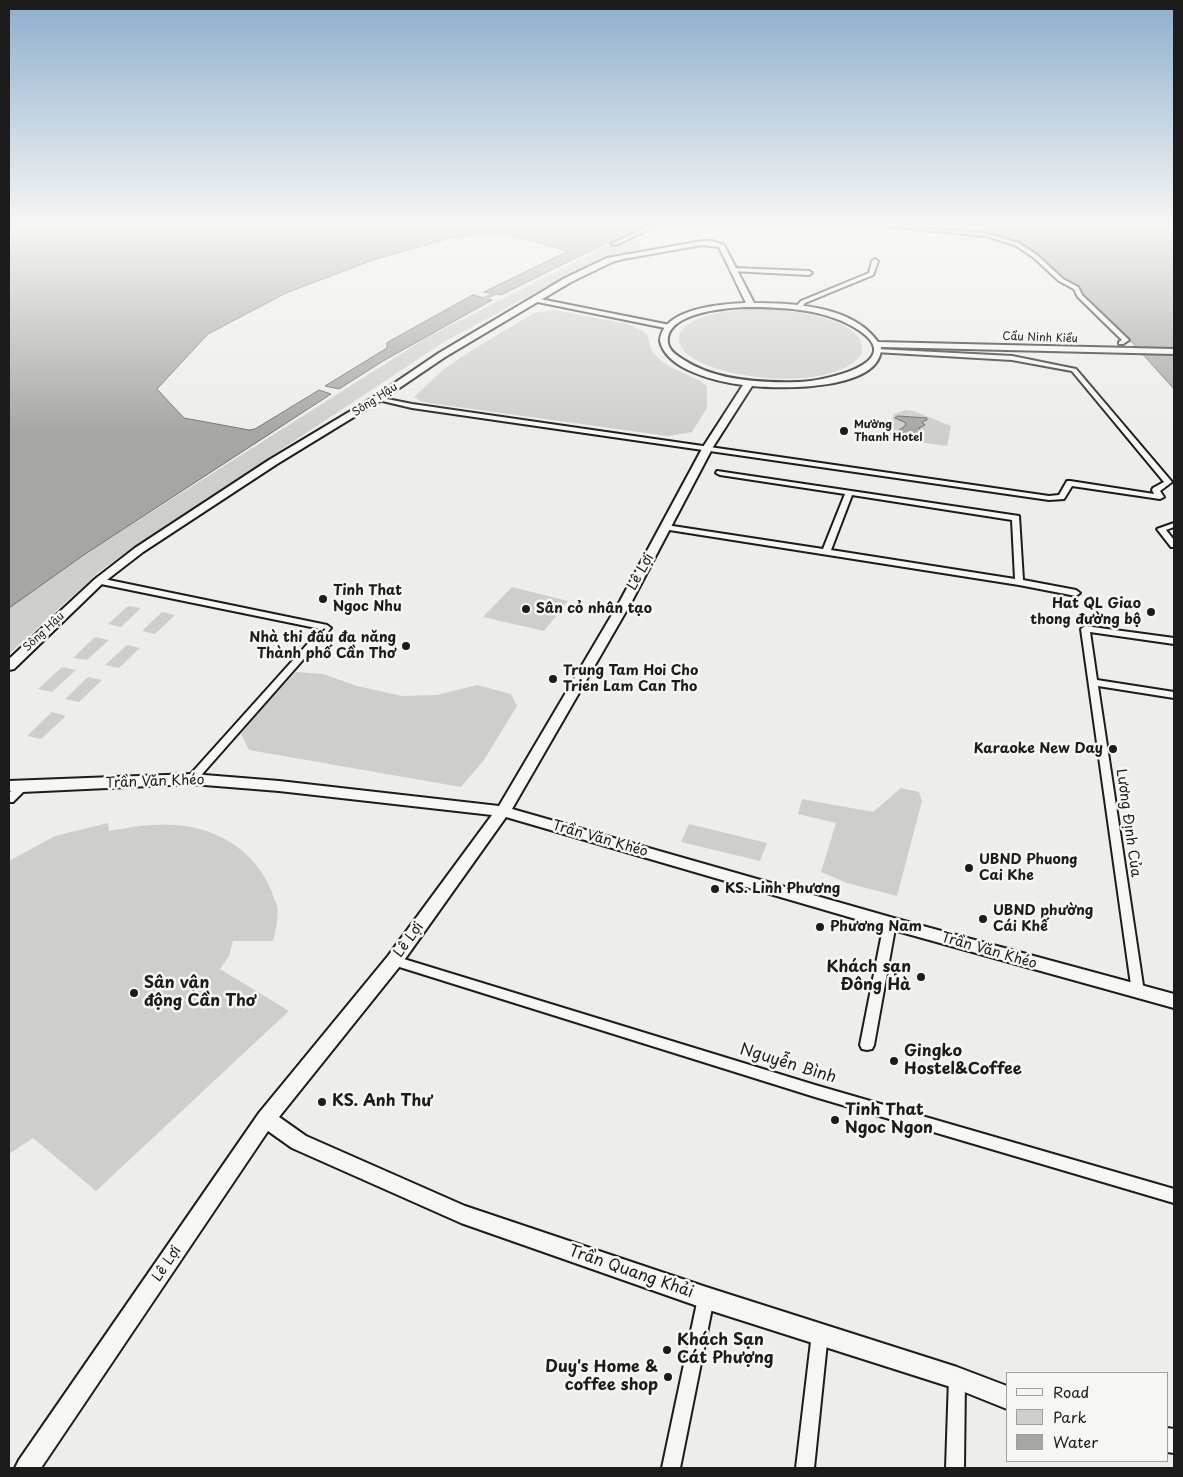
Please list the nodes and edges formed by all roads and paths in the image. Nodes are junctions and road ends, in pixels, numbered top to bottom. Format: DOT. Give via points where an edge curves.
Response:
graph roads {
  1 [pos="543,295"];
  2 [pos="746,295"];
  3 [pos="820,295"];
  4 [pos="1079,295"];
  5 [pos="535,300"];
  6 [pos="751,305"];
  7 [pos="798,308"];
  8 [pos="670,327"];
  9 [pos="1121,343"];
  10 [pos="876,348"];
  11 [pos="1174,352"];
  12 [pos="749,383"];
  13 [pos="377,399"];
  14 [pos="708,448"];
  15 [pos="720,473"];
  16 [pos="849,493"];
  17 [pos="1174,525"];
  18 [pos="666,527"];
  19 [pos="1174,545"];
  20 [pos="826,552"];
  21 [pos="99,581"];
  22 [pos="1019,582"];
  23 [pos="1076,593"];
  24 [pos="1174,641"];
  25 [pos="9,666"];
  26 [pos="1093,682"];
  27 [pos="1174,695"];
  28 [pos="192,779"];
  29 [pos="15,786"];
  30 [pos="9,799"];
  31 [pos="503,811"];
  32 [pos="890,923"];
  33 [pos="394,961"];
  34 [pos="1138,992"];
  35 [pos="1174,1001"];
  36 [pos="867,1045"];
  37 [pos="266,1119"];
  38 [pos="1174,1196"];
  39 [pos="706,1298"];
  40 [pos="820,1333"];
  41 [pos="957,1378"];
  42 [pos="1006,1398"];
  43 [pos="27,1468"];
  44 [pos="671,1468"];
  45 [pos="805,1468"];
  46 [pos="955,1468"];
  1 -- 5 [label="street, Sông Hậu"];
  2 -- 6 [label="street, Sông Hậu"];
  3 -- 7 [label="street" via="803,302"];
  4 -- 9 [label="street" via="1126,340"];
  5 -- 8 [label="street"];
  5 -- 13 [label="street, Sông Hậu" via="442,355"];
  6 -- 7 [label="street"];
  6 -- 8 [label="street" via="704,311 686,316"];
  7 -- 10 [label="street" via="852,323 869,334"];
  8 -- 12 [label="street" via="664,342 668,352 680,362 707,374"];
  10 -- 11 [label="street, Cầu Ninh Kiều" via="901,344"];
  10 -- 12 [label="street" via="874,359 866,367 836,379 800,385"];
  10 -- 14 [label="street" via="1012,358 1074,370 1168,482 1156,490 1160,497 1070,483 1062,497 1049,498"];
  12 -- 14 [label="street, Lê Lợi"];
  13 -- 14 [label="street"];
  13 -- 21 [label="street, Sông Hậu" via="139,550"];
  14 -- 18 [label="street, Lê Lợi"];
  15 -- 16 [label="street"];
  16 -- 20 [label="street"];
  16 -- 22 [label="street" via="1016,518"];
  17 -- 19 [label="street" via="1162,529"];
  18 -- 20 [label="street"];
  18 -- 31 [label="street, Lê Lợi"];
  20 -- 22 [label="street"];
  21 -- 25 [label="street, Sông Hậu"];
  21 -- 28 [label="street" via="327,628"];
  22 -- 23 [label="street"];
  24 -- 26 [label="street, Lương Định Của" via="1085,629"];
  26 -- 27 [label="street"];
  26 -- 34 [label="street, Lương Định Của"];
  28 -- 29 [label="street, Trần Văn Khéo"];
  28 -- 31 [label="street, Trần Văn Khéo"];
  29 -- 30 [label="street"];
  31 -- 32 [label="street, Trần Văn Khéo"];
  31 -- 33 [label="street, Lê Lợi"];
  32 -- 34 [label="street, Trần Văn Khéo"];
  32 -- 36 [label="street"];
  33 -- 37 [label="street, Lê Lợi"];
  33 -- 38 [label="street, Nguyễn Bình" via="815,1091"];
  34 -- 35 [label="street, Trần Văn Khéo"];
  37 -- 39 [label="street, Trần Quang Khải" via="299,1142 461,1214"];
  37 -- 43 [label="street, Lê Lợi"];
  39 -- 40 [label="street, Trần Quang Khải"];
  39 -- 44 [label="street"];
  40 -- 41 [label="street, Trần Quang Khải"];
  40 -- 45 [label="street"];
  41 -- 42 [label="street, Trần Quang Khải"];
  41 -- 46 [label="street"];
}
